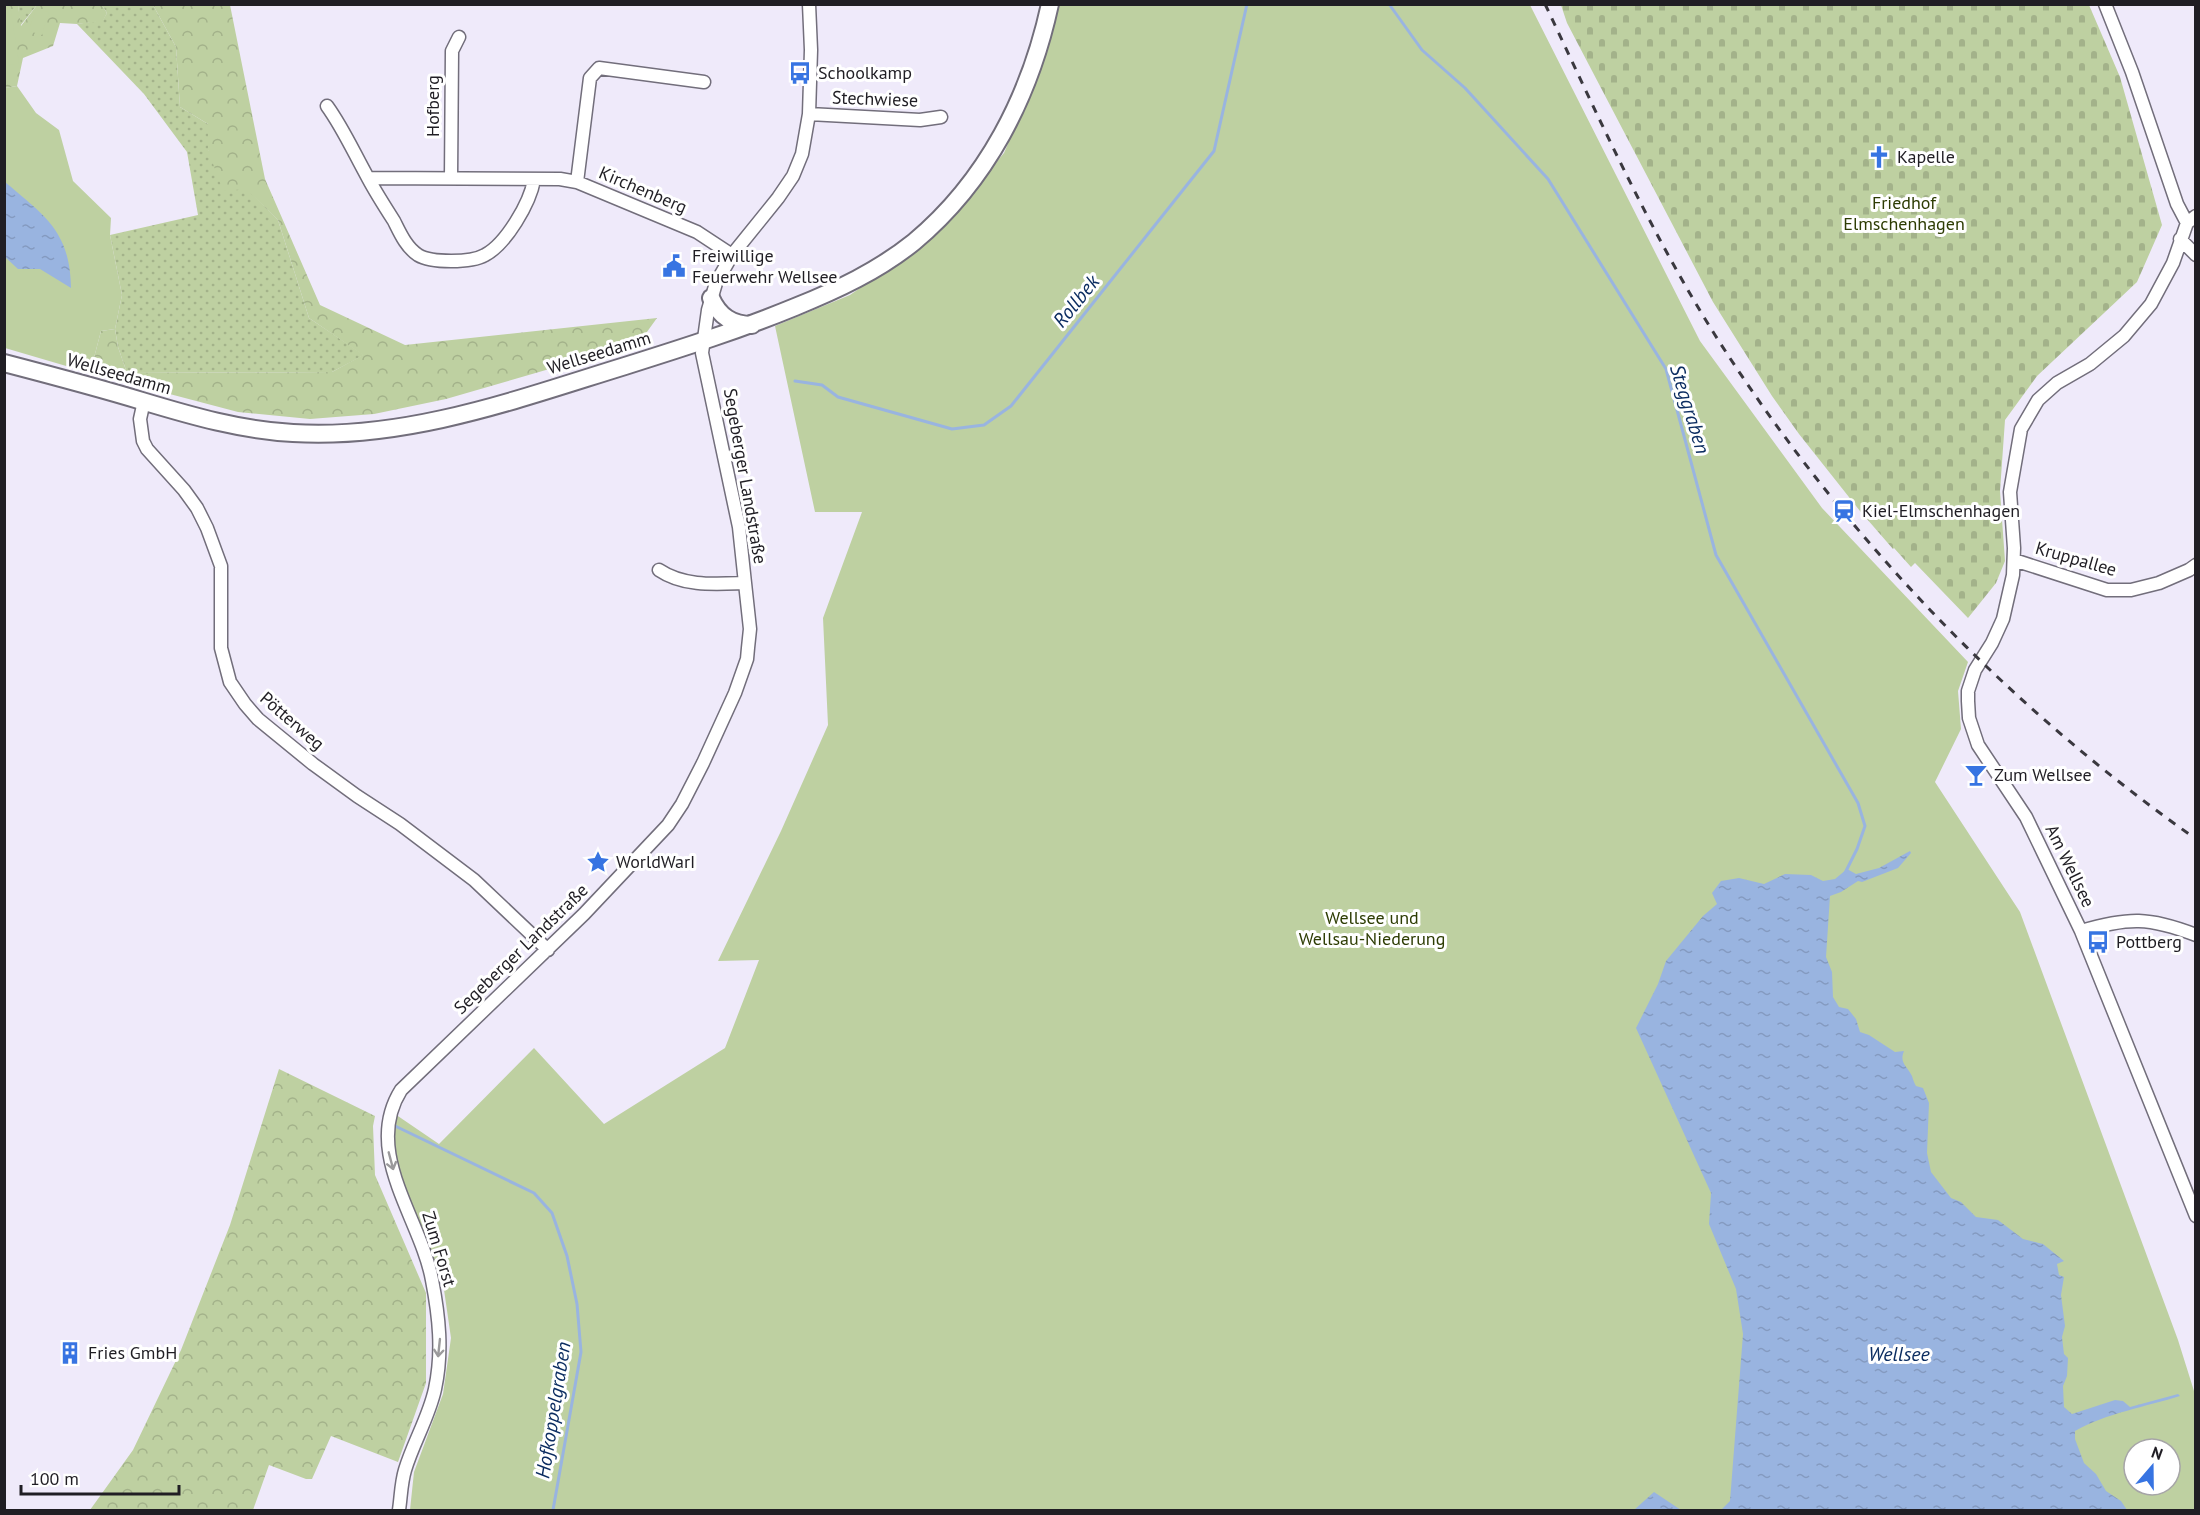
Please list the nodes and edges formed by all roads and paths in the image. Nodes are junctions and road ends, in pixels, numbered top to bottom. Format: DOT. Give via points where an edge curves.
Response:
graph roads {
  1 [pos="809,4"];
  2 [pos="1050,4"];
  3 [pos="2105,4"];
  4 [pos="459,37"];
  5 [pos="704,82"];
  6 [pos="327,106"];
  7 [pos="809,114"];
  8 [pos="941,117"];
  9 [pos="368,178"];
  10 [pos="451,178"];
  11 [pos="534,180"];
  12 [pos="577,182"];
  13 [pos="2192,219"];
  14 [pos="2180,239"];
  15 [pos="732,255"];
  16 [pos="2196,255"];
  17 [pos="711,298"];
  18 [pos="752,325"];
  19 [pos="704,341"];
  20 [pos="4,363"];
  21 [pos="144,401"];
  22 [pos="2014,560"];
  23 [pos="2196,564"];
  24 [pos="658,570"];
  25 [pos="745,583"];
  26 [pos="2081,931"];
  27 [pos="2196,935"];
  28 [pos="548,950"];
  29 [pos="393,1103"];
  30 [pos="2196,1216"];
  31 [pos="399,1510"];
  1 -- 7 [label="street, Segeberger Landstraße"];
  2 -- 18 [label="main road, Wellseedamm" via="1034,66 1012,118 981,168 940,218 912,243 858,279"];
  3 -- 13 [label="street" via="2177,204"];
  4 -- 10 [label="street, Hofberg" via="452,51"];
  5 -- 12 [label="street" via="599,68 590,78"];
  6 -- 9 [label="street"];
  7 -- 8 [label="street, Stechwiese" via="920,120"];
  7 -- 15 [label="street, Segeberger Landstraße" via="802,154 793,176"];
  9 -- 10 [label="street, Kirchenberg"];
  9 -- 11 [label="street" via="409,247 436,261 476,259 493,250 531,195"];
  10 -- 11 [label="street, Kirchenberg"];
  11 -- 12 [label="street, Kirchenberg"];
  12 -- 15 [label="street, Kirchenberg" via="697,232"];
  13 -- 14 [label="street, Am Wellsee"];
  14 -- 16 [label="street"];
  14 -- 22 [label="street, Am Wellsee" via="2173,263 2151,304 2124,336 2038,400 2021,429 2010,492"];
  15 -- 17 [label="street, Segeberger Landstraße"];
  17 -- 18 [label="main road" via="723,317"];
  17 -- 19 [label="street, Segeberger Landstraße"];
  18 -- 19 [label="main road, Wellseedamm"];
  19 -- 21 [label="main road, Wellseedamm" via="490,406 376,432 295,434 255,430"];
  19 -- 25 [label="street, Segeberger Landstraße" via="702,352 739,527"];
  20 -- 21 [label="main road, Wellseedamm"];
  21 -- 28 [label="street, Pötterweg" via="140,419 143,441 197,508 221,566 221,648 230,682 244,704 313,764 474,880"];
  22 -- 23 [label="street, Kruppallee" via="2107,590 2131,590 2159,583"];
  22 -- 26 [label="street, Am Wellsee" via="2003,619 1968,691 1968,718 1986,758 2026,817"];
  24 -- 25 [label="street" via="693,583"];
  25 -- 28 [label="street, Segeberger Landstraße" via="750,629 747,659 682,804 653,843"];
  26 -- 27 [label="street" via="2129,919 2153,921"];
  26 -- 30 [label="street, Am Wellsee"];
  28 -- 29 [label="street, Segeberger Landstraße" via="401,1090"];
  29 -- 31 [label="street, Zum Forst, one-way" via="387,1130 389,1152 432,1277 441,1333 435,1390 404,1471"];
}
